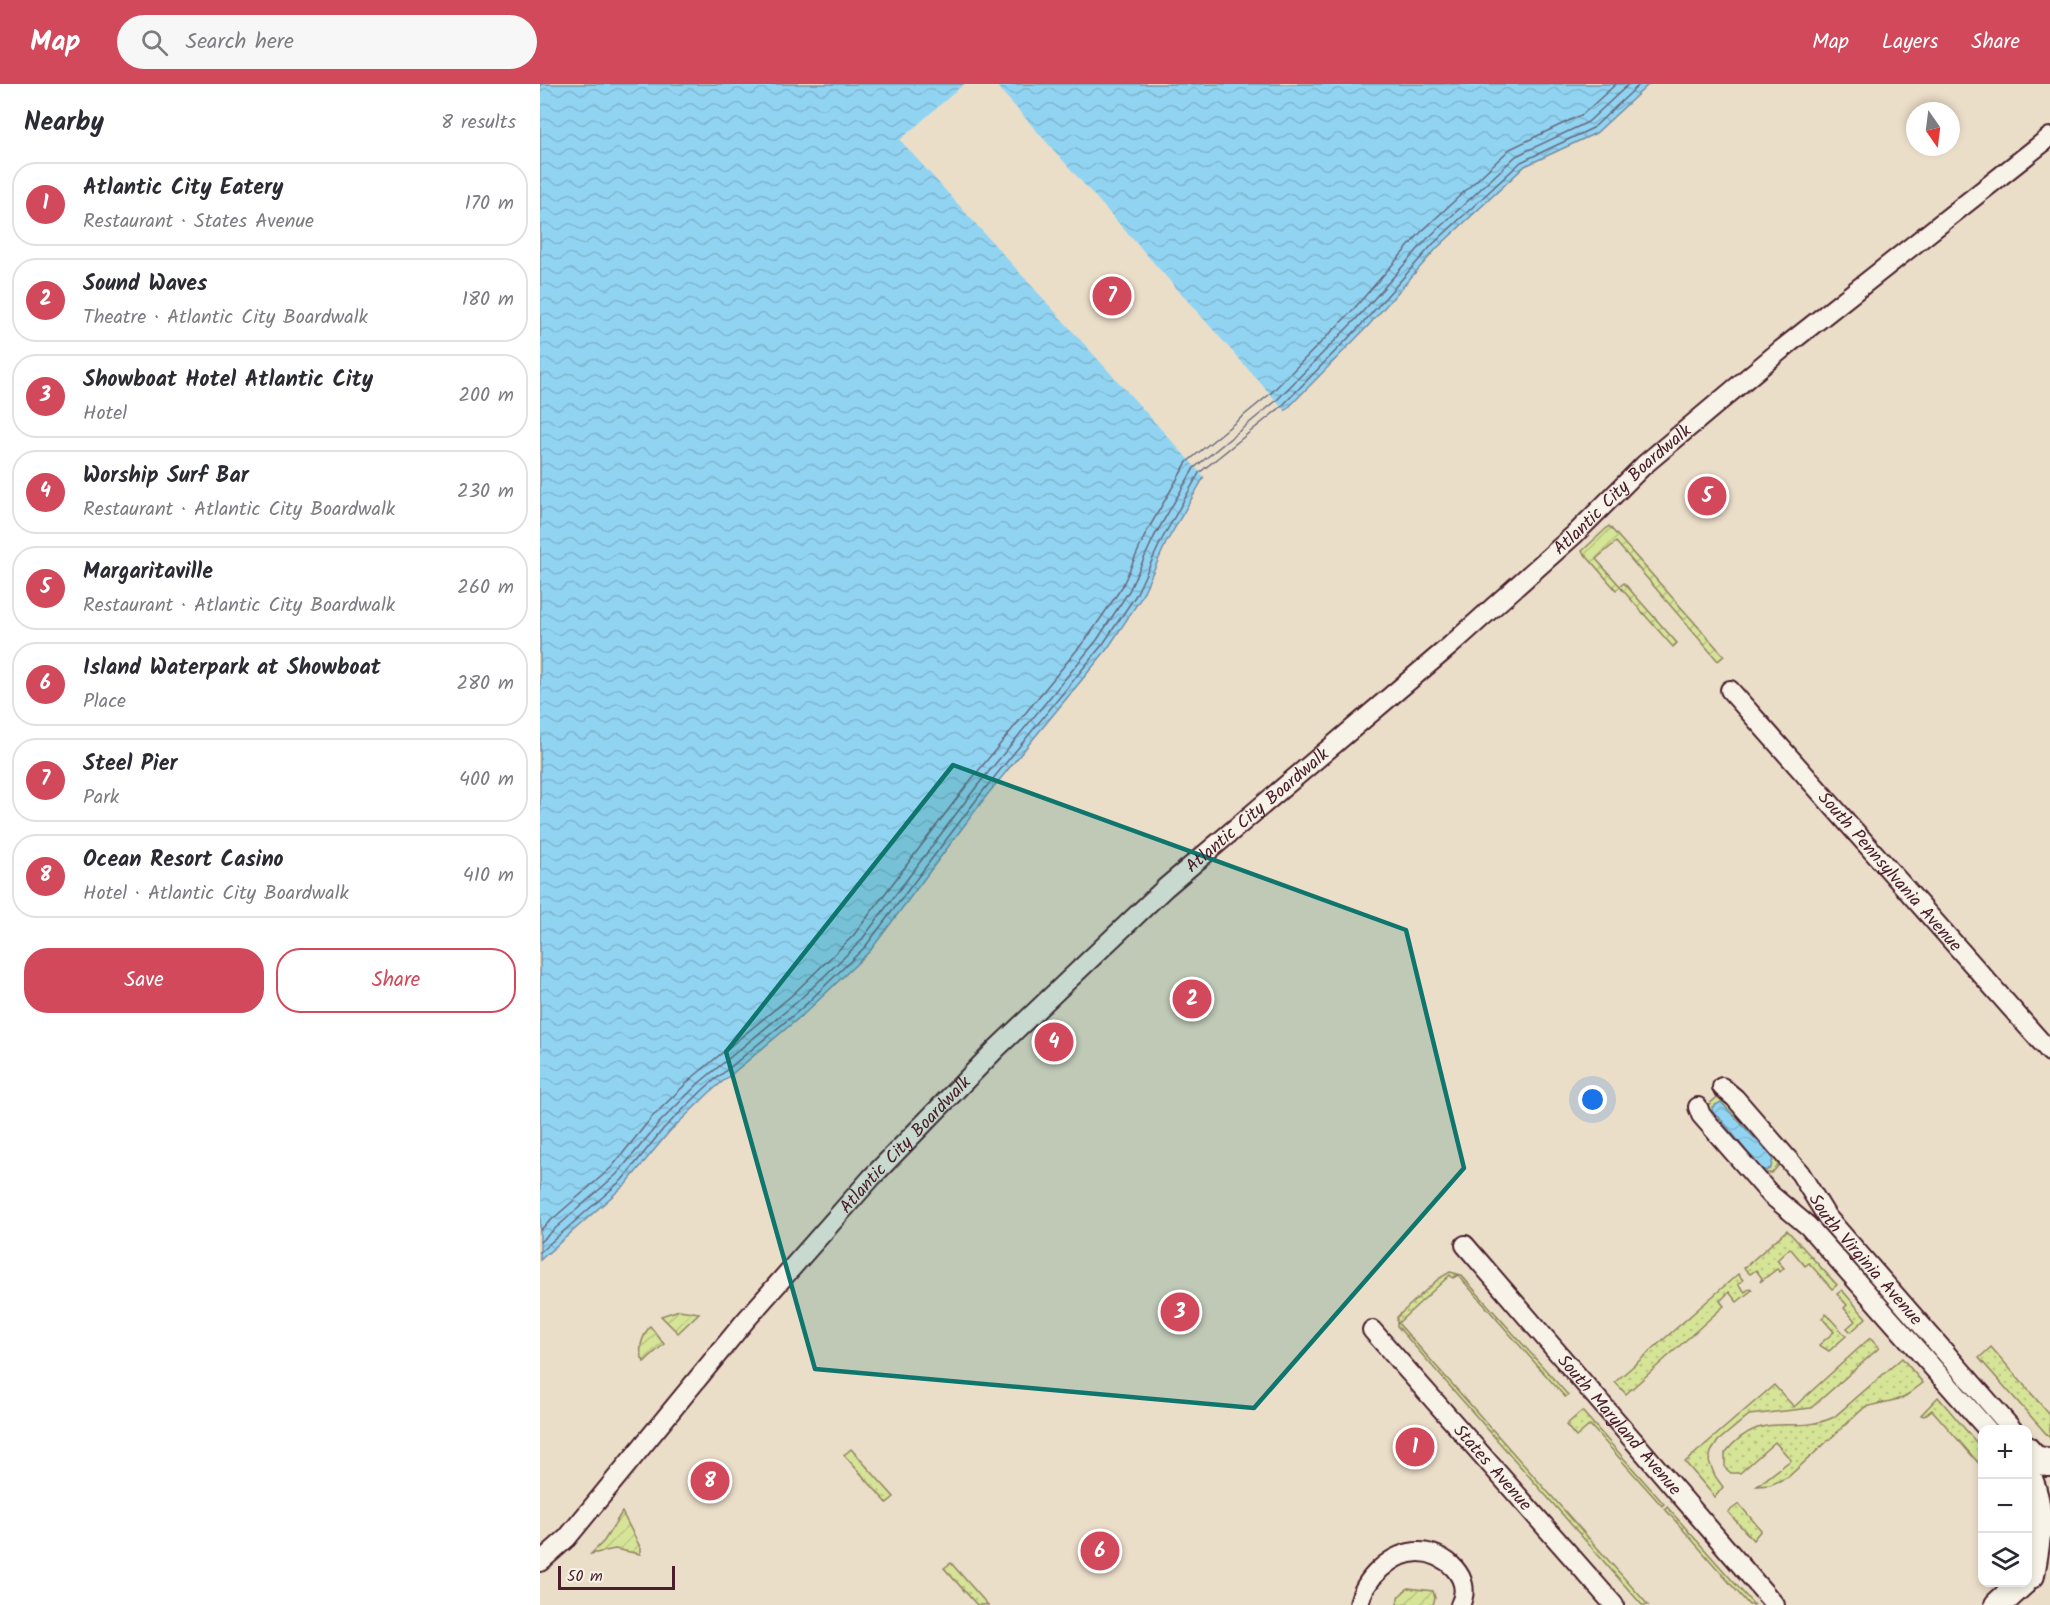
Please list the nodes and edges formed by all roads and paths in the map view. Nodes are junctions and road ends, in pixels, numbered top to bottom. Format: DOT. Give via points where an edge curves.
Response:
graph roads {
  1 [pos="2050,137"];
  2 [pos="1730,690"];
  3 [pos="2050,1052"];
  4 [pos="1722,1087"];
  5 [pos="1698,1107"];
  6 [pos="1465,1245"];
  7 [pos="1372,1330"];
  8 [pos="1984,1425"];
  9 [pos="2009,1425"];
  10 [pos="2037,1465"];
  11 [pos="2050,1501"];
  12 [pos="540,1562"];
  13 [pos="2033,1574"];
  14 [pos="1359,1605"];
  15 [pos="1460,1605"];
  16 [pos="1614,1605"];
  17 [pos="1775,1605"];
  18 [pos="1998,1605"];
  1 -- 12 [label="street, Atlantic City Boardwalk" via="1794,339 1644,465 1575,534 1450,645 1166,888 997,1048 872,1177 745,1321 567,1538"];
  2 -- 3 [label="street, South Pennsylvania Avenue"];
  4 -- 9 [label="street, South Virginia Avenue" via="1800,1173 1827,1217"];
  5 -- 8 [label="street, South Virginia Avenue" via="1771,1195 1808,1226"];
  6 -- 17 [label="street, South Maryland Avenue"];
  7 -- 16 [label="street, States Avenue"];
  10 -- 11 [label="street"];
  10 -- 13 [label="street" via="2040,1519"];
  13 -- 18 [label="street"];
  14 -- 15 [label="street" via="1365,1585 1376,1573 1403,1556 1418,1552 1443,1558 1458,1573 1465,1590"];
}
